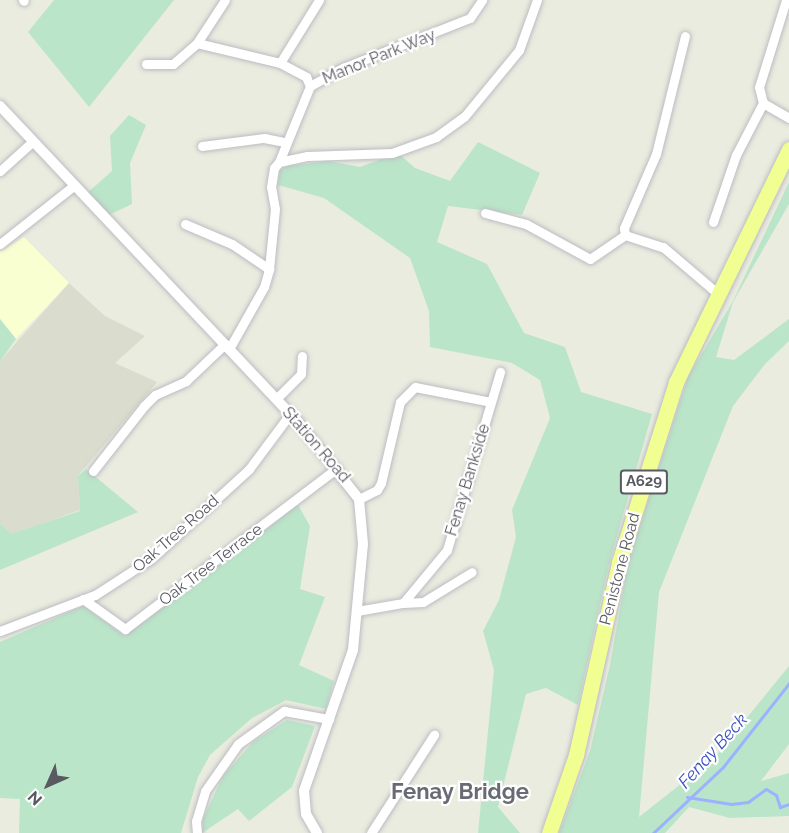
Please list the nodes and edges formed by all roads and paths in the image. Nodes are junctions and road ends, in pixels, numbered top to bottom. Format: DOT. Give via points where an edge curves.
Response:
graph roads {
  1 [pos="225,0"];
  2 [pos="320,0"];
  3 [pos="482,0"];
  4 [pos="537,0"];
  5 [pos="786,0"];
  6 [pos="686,36"];
  7 [pos="197,43"];
  8 [pos="280,63"];
  9 [pos="146,64"];
  10 [pos="310,86"];
  11 [pos="763,103"];
  12 [pos="0,106"];
  13 [pos="789,117"];
  14 [pos="32,142"];
  15 [pos="284,142"];
  16 [pos="202,146"];
  17 [pos="789,149"];
  18 [pos="279,162"];
  19 [pos="0,171"];
  20 [pos="72,187"];
  21 [pos="485,213"];
  22 [pos="713,222"];
  23 [pos="185,224"];
  24 [pos="625,235"];
  25 [pos="0,244"];
  26 [pos="269,269"];
  27 [pos="717,293"];
  28 [pos="227,346"];
  29 [pos="302,356"];
  30 [pos="500,372"];
  31 [pos="276,399"];
  32 [pos="491,402"];
  33 [pos="290,414"];
  34 [pos="338,468"];
  35 [pos="93,471"];
  36 [pos="359,499"];
  37 [pos="472,572"];
  38 [pos="83,599"];
  39 [pos="403,603"];
  40 [pos="357,611"];
  41 [pos="0,631"];
  42 [pos="329,719"];
  43 [pos="434,735"];
  44 [pos="197,833"];
  45 [pos="316,833"];
  46 [pos="371,833"];
  47 [pos="549,833"];
  1 -- 7 [label="street"];
  2 -- 8 [label="street"];
  3 -- 10 [label="street, Manor Park Way" via="470,18 343,68"];
  4 -- 18 [label="street" via="519,50 464,117 436,137 392,153 307,156"];
  5 -- 11 [label="street" via="762,69 759,87"];
  6 -- 24 [label="street" via="656,154 624,228"];
  7 -- 8 [label="street"];
  7 -- 9 [label="street" via="173,64"];
  8 -- 10 [label="street" via="306,77"];
  10 -- 15 [label="street, Manor Park Way"];
  11 -- 13 [label="street"];
  11 -- 22 [label="street" via="736,155"];
  12 -- 14 [label="street, Station Road"];
  14 -- 19 [label="street"];
  14 -- 20 [label="street, Station Road"];
  15 -- 16 [label="street" via="264,138"];
  15 -- 18 [label="street, Manor Park Way"];
  17 -- 27 [label="highway, Penistone Road / A629"];
  18 -- 26 [label="street, Manor Park Way" via="273,168 271,187 274,210"];
  20 -- 25 [label="street"];
  20 -- 28 [label="street, Station Road"];
  21 -- 24 [label="street" via="526,224 590,259"];
  23 -- 26 [label="street" via="232,244"];
  24 -- 27 [label="street" via="663,247"];
  26 -- 28 [label="street, Manor Park Way" via="264,286"];
  27 -- 47 [label="highway, Penistone Road / A629" via="676,382 619,562 576,754"];
  28 -- 31 [label="street, Station Road"];
  28 -- 35 [label="street, Manor Park Way" via="186,381 144,406"];
  29 -- 31 [label="street" via="301,374"];
  30 -- 32 [label="street, Fenay Bankside"];
  31 -- 33 [label="street, Station Road"];
  32 -- 36 [label="street, Fenay Bankside" via="415,387 400,402 381,483 377,490"];
  32 -- 39 [label="street, Fenay Bankside" via="447,550"];
  33 -- 34 [label="street, Station Road"];
  33 -- 38 [label="street, Oak Tree Road" via="249,469 152,558 127,577"];
  34 -- 36 [label="street, Station Road"];
  34 -- 38 [label="street, Oak Tree Terrace" via="125,629"];
  36 -- 40 [label="street, Station Road" via="364,526"];
  37 -- 39 [label="street" via="423,602"];
  38 -- 41 [label="street, Oak Tree Road"];
  39 -- 40 [label="street"];
  40 -- 42 [label="street, Station Road" via="353,650"];
  42 -- 44 [label="street" via="284,711 238,744 205,790 196,821"];
  42 -- 45 [label="street, Station Road" via="304,790 306,814"];
  43 -- 46 [label="street"];
}
